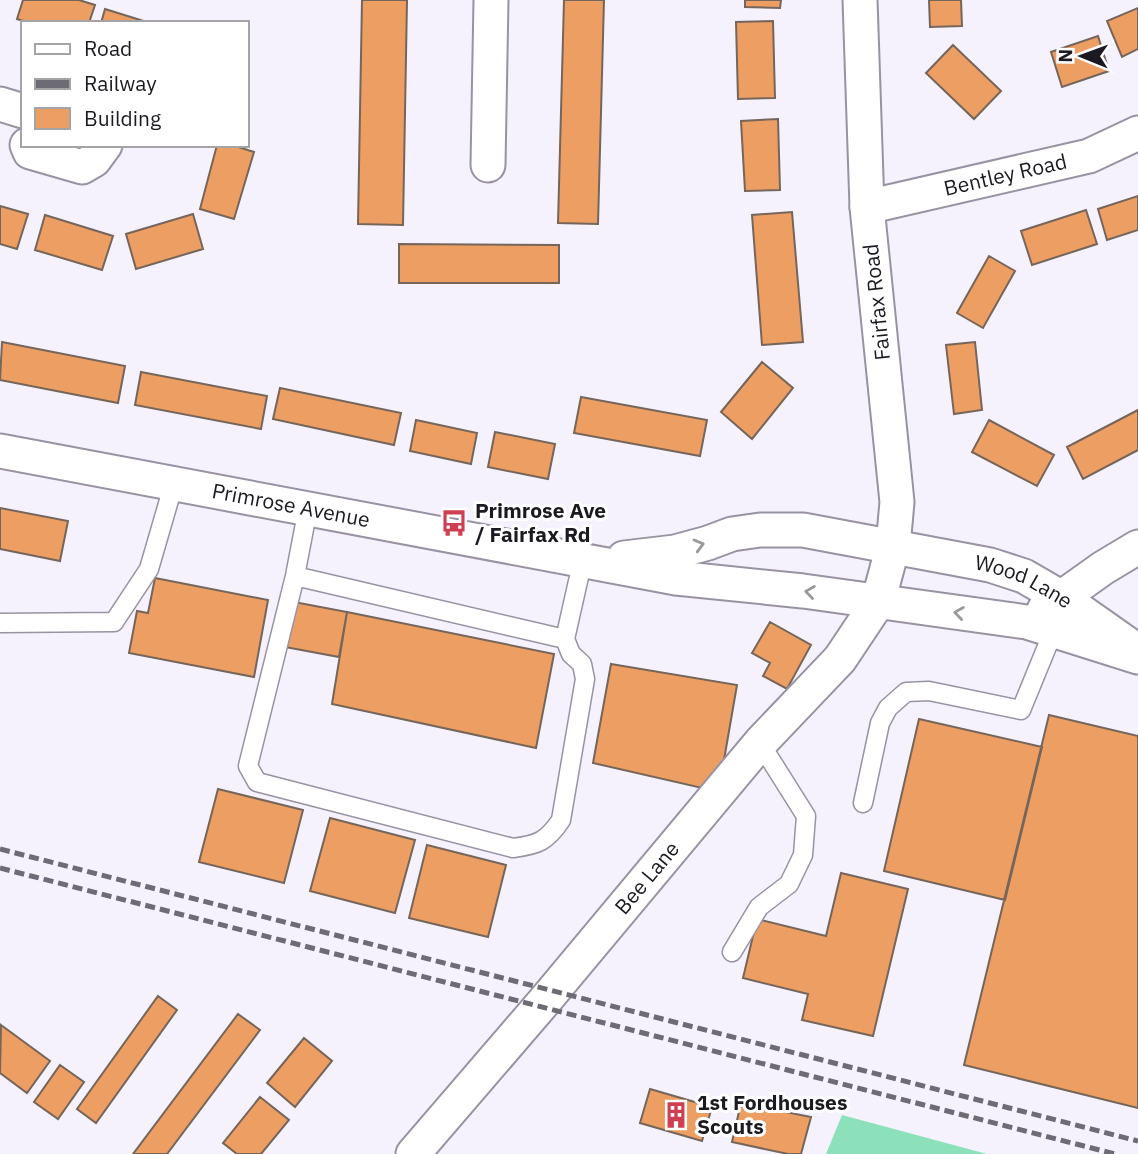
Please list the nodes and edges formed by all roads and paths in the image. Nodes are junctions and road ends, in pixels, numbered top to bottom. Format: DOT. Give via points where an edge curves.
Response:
graph roads {
  1 [pos="491,0"];
  2 [pos="860,0"];
  3 [pos="0,104"];
  4 [pos="21,110"];
  5 [pos="1138,133"];
  6 [pos="28,147"];
  7 [pos="104,147"];
  8 [pos="488,165"];
  9 [pos="867,207"];
  10 [pos="0,451"];
  11 [pos="174,483"];
  12 [pos="308,508"];
  13 [pos="893,546"];
  14 [pos="1138,547"];
  15 [pos="583,559"];
  16 [pos="295,576"];
  17 [pos="1062,598"];
  18 [pos="878,602"];
  19 [pos="0,623"];
  20 [pos="1040,627"];
  21 [pos="565,639"];
  22 [pos="1138,654"];
  23 [pos="761,743"];
  24 [pos="863,803"];
  25 [pos="732,952"];
  26 [pos="413,1154"];
  1 -- 8 [label="street"];
  2 -- 9 [label="street, Fairfax Road"];
  3 -- 4 [label="street"];
  5 -- 9 [label="street, Bentley Road" via="1089,156"];
  6 -- 7 [label="street" via="30,152 82,167"];
  9 -- 13 [label="street, Fairfax Road" via="897,502"];
  10 -- 11 [label="street, Primrose Avenue"];
  11 -- 12 [label="street, Primrose Avenue"];
  11 -- 19 [label="lane" via="149,569 114,622"];
  12 -- 15 [label="street, Primrose Avenue"];
  12 -- 16 [label="lane"];
  15 -- 13 [label="street, Primrose Avenue, one-way" via="675,552 760,530 803,530"];
  13 -- 17 [label="street, Wood Lane" via="990,565 1024,576"];
  13 -- 18 [label="street, Fairfax Road"];
  14 -- 17 [label="street"];
  18 -- 15 [label="street, Primrose Avenue, one-way" via="676,579"];
  15 -- 21 [label="lane"];
  16 -- 21 [label="lane"];
  16 -- 21 [label="lane" via="248,766 257,782 513,848 534,846 561,820 585,679 582,664"];
  17 -- 20 [label="street"];
  17 -- 22 [label="street, Wood Lane"];
  20 -- 18 [label="street, Wood Lane, one-way"];
  18 -- 23 [label="street, Bee Lane" via="840,659"];
  20 -- 22 [label="street, Wood Lane"];
  20 -- 24 [label="lane" via="1021,710 929,691 906,692 888,708 880,723"];
  23 -- 25 [label="lane" via="806,816 803,855 789,884 759,907"];
  23 -- 26 [label="street, Bee Lane"];
}
